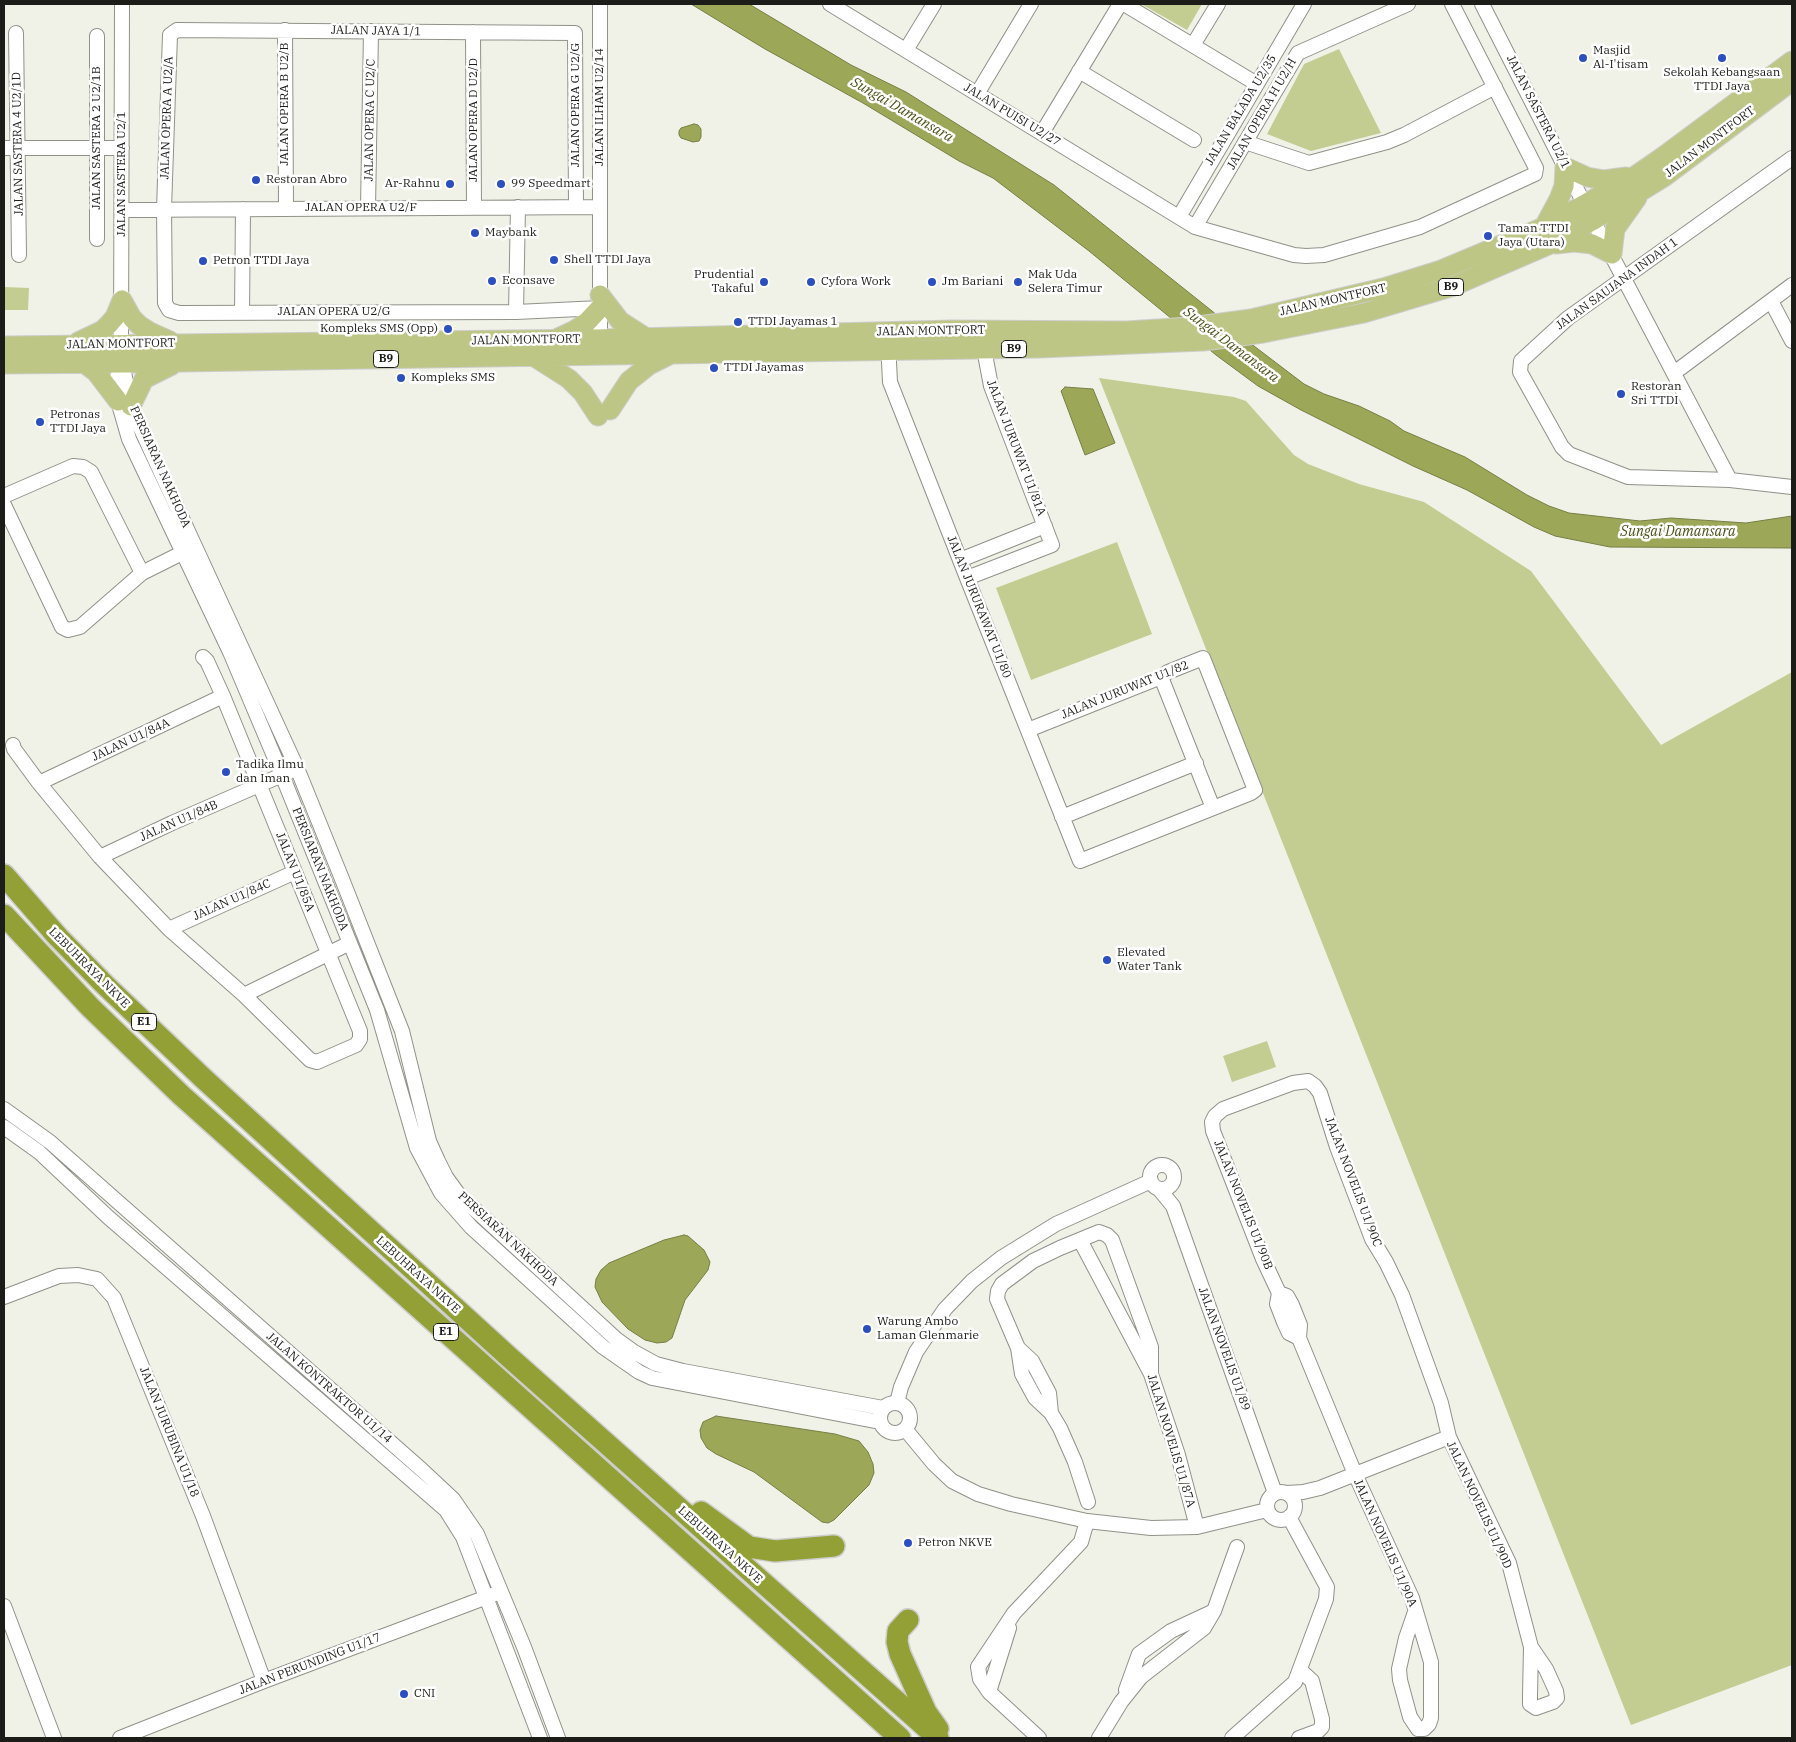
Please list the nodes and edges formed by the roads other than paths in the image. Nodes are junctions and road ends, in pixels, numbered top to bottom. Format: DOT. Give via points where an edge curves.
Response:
graph roads {
  1 [pos="122,4"];
  2 [pos="600,4"];
  3 [pos="934,4"];
  4 [pos="1031,4"];
  5 [pos="1120,4"];
  6 [pos="1124,4"];
  7 [pos="1218,4"];
  8 [pos="1304,4"];
  9 [pos="1408,4"];
  10 [pos="1452,4"];
  11 [pos="1482,4"];
  12 [pos="837,6"];
  13 [pos="177,30"];
  14 [pos="285,30"];
  15 [pos="371,31"];
  16 [pos="473,32"];
  17 [pos="16,33"];
  18 [pos="575,33"];
  19 [pos="97,36"];
  20 [pos="1192,45"];
  21 [pos="906,50"];
  22 [pos="1792,60"];
  23 [pos="1080,71"];
  24 [pos="1792,81"];
  25 [pos="1257,84"];
  26 [pos="1495,87"];
  27 [pos="1792,93"];
  28 [pos="977,94"];
  29 [pos="1764,102"];
  30 [pos="1042,133"];
  31 [pos="1194,140"];
  32 [pos="1245,142"];
  33 [pos="11,148"];
  34 [pos="97,148"];
  35 [pos="122,148"];
  36 [pos="1792,158"];
  37 [pos="1565,167"];
  38 [pos="1638,184"];
  39 [pos="474,207"];
  40 [pos="518,207"];
  41 [pos="576,207"];
  42 [pos="600,207"];
  43 [pos="368,208"];
  44 [pos="164,209"];
  45 [pos="243,209"];
  46 [pos="286,209"];
  47 [pos="122,210"];
  48 [pos="1589,212"];
  49 [pos="1178,217"];
  50 [pos="1195,227"];
  51 [pos="1546,236"];
  52 [pos="97,239"];
  53 [pos="1612,254"];
  54 [pos="19,255"];
  55 [pos="1624,277"];
  56 [pos="1792,285"];
  57 [pos="122,300"];
  58 [pos="1771,301"];
  59 [pos="600,302"];
  60 [pos="516,312"];
  61 [pos="242,313"];
  62 [pos="888,332"];
  63 [pos="645,337"];
  64 [pos="555,339"];
  65 [pos="1792,341"];
  66 [pos="600,343"];
  67 [pos="122,344"];
  68 [pos="72,345"];
  69 [pos="4,346"];
  70 [pos="984,349"];
  71 [pos="888,352"];
  72 [pos="177,353"];
  73 [pos="672,353"];
  74 [pos="533,356"];
  75 [pos="84,363"];
  76 [pos="4,364"];
  77 [pos="122,364"];
  78 [pos="1674,373"];
  79 [pos="125,404"];
  80 [pos="1730,480"];
  81 [pos="1792,487"];
  82 [pos="4,496"];
  83 [pos="4,505"];
  84 [pos="1045,526"];
  85 [pos="189,550"];
  86 [pos="960,560"];
  87 [pos="142,573"];
  88 [pos="967,578"];
  89 [pos="203,657"];
  90 [pos="1161,677"];
  91 [pos="223,696"];
  92 [pos="1028,730"];
  93 [pos="13,745"];
  94 [pos="1196,764"];
  95 [pos="297,768"];
  96 [pos="282,775"];
  97 [pos="40,783"];
  98 [pos="259,786"];
  99 [pos="1213,808"];
  100 [pos="1062,817"];
  101 [pos="100,857"];
  102 [pos="295,872"];
  103 [pos="4,875"];
  104 [pos="4,915"];
  105 [pos="169,929"];
  106 [pos="350,943"];
  107 [pos="328,954"];
  108 [pos="244,995"];
  109 [pos="4,1109"];
  110 [pos="1215,1116"];
  111 [pos="4,1127"];
  112 [pos="1172,1184"];
  113 [pos="1155,1185"];
  114 [pos="1173,1206"];
  115 [pos="1080,1240"];
  116 [pos="4,1297"];
  117 [pos="1143,1324"];
  118 [pos="1129,1329"];
  119 [pos="509,1357"];
  120 [pos="1152,1374"];
  121 [pos="897,1403"];
  122 [pos="882,1415"];
  123 [pos="905,1429"];
  124 [pos="1449,1437"];
  125 [pos="1355,1474"];
  126 [pos="1320,1488"];
  127 [pos="1281,1493"];
  128 [pos="1088,1502"];
  129 [pos="1267,1510"];
  130 [pos="1292,1513"];
  131 [pos="1087,1522"];
  132 [pos="1197,1527"];
  133 [pos="834,1546"];
  134 [pos="1237,1548"];
  135 [pos="501,1591"];
  136 [pos="486,1597"];
  137 [pos="4,1606"];
  138 [pos="1415,1612"];
  139 [pos="908,1620"];
  140 [pos="1531,1647"];
  141 [pos="1300,1670"];
  142 [pos="264,1681"];
  143 [pos="54,1738"];
  144 [pos="120,1738"];
  145 [pos="540,1738"];
  146 [pos="558,1738"];
  147 [pos="900,1738"];
  148 [pos="938,1738"];
  149 [pos="948,1738"];
  150 [pos="1039,1738"];
  151 [pos="1099,1738"];
  152 [pos="1232,1738"];
  153 [pos="1299,1738"];
  1 -- 35 [label="street, JALAN SASTERA U2/1"];
  2 -- 42 [label="street, JALAN ILHAM U2/14"];
  3 -- 21 [label="street"];
  4 -- 28 [label="street"];
  5 -- 23 [label="street"];
  6 -- 20 [label="street"];
  7 -- 20 [label="street"];
  8 -- 25 [label="street, JALAN BALADA U2/35"];
  9 -- 32 [label="street, JALAN OPERA H U2/H" via="1298,53"];
  10 -- 26 [label="street"];
  11 -- 37 [label="street, JALAN SASTERA U2/1"];
  12 -- 21 [label="street, JALAN PUISI U2/27"];
  13 -- 14 [label="street, JALAN JAYA 1/1"];
  13 -- 44 [label="street, JALAN OPERA A U2/A" via="170,35"];
  14 -- 15 [label="street, JALAN JAYA 1/1"];
  14 -- 46 [label="street, JALAN OPERA B U2/B"];
  15 -- 16 [label="street, JALAN JAYA 1/1"];
  15 -- 43 [label="street, JALAN OPERA C U2/C"];
  16 -- 18 [label="street, JALAN JAYA 1/1"];
  16 -- 39 [label="street, JALAN OPERA D U2/D"];
  17 -- 33 [label="street, JALAN SASTERA 4 U2/1D"];
  18 -- 41 [label="street, JALAN OPERA G U2/G"];
  19 -- 34 [label="street, JALAN SASTERA 2 U2/1B"];
  20 -- 25 [label="street"];
  21 -- 28 [label="street, JALAN PUISI U2/27"];
  22 -- 38 [label="main road, JALAN MONTFORT / B9" via="1664,156"];
  23 -- 30 [label="street"];
  23 -- 31 [label="street"];
  24 -- 29 [label="main road, JALAN MONTFORT / B9"];
  25 -- 49 [label="street, JALAN BALADA U2/35"];
  26 -- 32 [label="street" via="1404,136 1309,164"];
  26 -- 50 [label="street, JALAN PUISI U2/27" via="1536,168 1535,174 1420,227 1324,255 1294,255"];
  27 -- 29 [label="main road"];
  28 -- 30 [label="street, JALAN PUISI U2/27"];
  29 -- 38 [label="main road, JALAN MONTFORT / B9" via="1664,177"];
  30 -- 49 [label="street, JALAN PUISI U2/27"];
  32 -- 50 [label="street, JALAN OPERA H U2/H"];
  33 -- 34 [label="street"];
  33 -- 54 [label="street, JALAN SASTERA 4 U2/1D"];
  34 -- 35 [label="street"];
  34 -- 52 [label="street, JALAN SASTERA 2 U2/1B"];
  35 -- 47 [label="street, JALAN SASTERA U2/1"];
  36 -- 55 [label="street, JALAN SAUJANA INDAH 1"];
  37 -- 38 [label="main road" via="1587,177"];
  37 -- 48 [label="street, JALAN SASTERA U2/1"];
  37 -- 51 [label="main road" via="1564,186"];
  38 -- 48 [label="main road, JALAN MONTFORT / B9"];
  38 -- 53 [label="main road" via="1615,229"];
  39 -- 40 [label="street, JALAN OPERA U2/F"];
  39 -- 43 [label="street, JALAN OPERA U2/F"];
  40 -- 41 [label="street, JALAN OPERA U2/F"];
  40 -- 60 [label="street"];
  41 -- 42 [label="street, JALAN OPERA U2/F"];
  42 -- 59 [label="street, JALAN ILHAM U2/14"];
  43 -- 46 [label="street, JALAN OPERA U2/F"];
  44 -- 45 [label="street, JALAN OPERA U2/F"];
  44 -- 47 [label="street, JALAN OPERA U2/F"];
  44 -- 61 [label="street, JALAN OPERA U2/G" via="165,302 169,310 179,313"];
  45 -- 46 [label="street, JALAN OPERA U2/F"];
  45 -- 61 [label="street"];
  47 -- 57 [label="street, JALAN SASTERA U2/1"];
  48 -- 51 [label="main road, JALAN MONTFORT / B9"];
  48 -- 53 [label="street, JALAN SASTERA U2/1"];
  49 -- 50 [label="street, JALAN PUISI U2/27"];
  51 -- 53 [label="main road" via="1592,244"];
  51 -- 62 [label="main road, JALAN MONTFORT / B9" via="1383,288 1251,319 1126,331"];
  51 -- 70 [label="main road, JALAN MONTFORT / B9" via="1451,287 1364,313 1204,341"];
  53 -- 55 [label="street, JALAN SASTERA U2/1"];
  55 -- 78 [label="street, JALAN SASTERA U2/1"];
  55 -- 80 [label="street, JALAN SAUJANA INDAH 1" via="1568,318 1521,361 1520,372 1569,454 1628,477"];
  56 -- 58 [label="street"];
  57 -- 67 [label="street, JALAN SASTERA U2/1"];
  57 -- 68 [label="main road" via="115,317 104,330"];
  57 -- 72 [label="main road" via="139,325"];
  58 -- 65 [label="street"];
  58 -- 78 [label="street"];
  59 -- 60 [label="street, JALAN OPERA U2/G"];
  59 -- 63 [label="main road" via="620,321"];
  59 -- 64 [label="main road" via="587,322"];
  59 -- 66 [label="street, JALAN ILHAM U2/14"];
  60 -- 61 [label="street, JALAN OPERA U2/G"];
  62 -- 63 [label="main road, JALAN MONTFORT / B9"];
  62 -- 71 [label="street, JALAN JURURAWAT U1/80"];
  63 -- 66 [label="main road, JALAN MONTFORT / B9"];
  64 -- 66 [label="main road, JALAN MONTFORT / B9"];
  64 -- 72 [label="main road, JALAN MONTFORT / B9"];
  66 -- 73 [label="main road, JALAN MONTFORT / B9"];
  66 -- 74 [label="main road, JALAN MONTFORT / B9"];
  67 -- 68 [label="main road, JALAN MONTFORT / B9"];
  67 -- 72 [label="main road, JALAN MONTFORT / B9"];
  67 -- 77 [label="street, PERSIARAN NAKHODA"];
  68 -- 69 [label="main road, JALAN MONTFORT / B9"];
  70 -- 71 [label="main road, JALAN MONTFORT / B9"];
  70 -- 84 [label="street, JALAN JURUWAT U1/81A" via="991,386"];
  71 -- 73 [label="main road, JALAN MONTFORT / B9"];
  71 -- 86 [label="street, JALAN JURURAWAT U1/80" via="890,382"];
  72 -- 74 [label="main road, JALAN MONTFORT / B9"];
  72 -- 77 [label="main road, JALAN MONTFORT / B9"];
  72 -- 79 [label="main road" via="144,378"];
  73 -- 74 [label="main road" via="633,377 604,413 569,379"];
  75 -- 76 [label="main road, JALAN MONTFORT / B9"];
  75 -- 77 [label="main road, JALAN MONTFORT / B9"];
  75 -- 79 [label="main road"];
  77 -- 79 [label="street, PERSIARAN NAKHODA"];
  78 -- 80 [label="street, JALAN SASTERA U2/1"];
  79 -- 85 [label="street, PERSIARAN NAKHODA" via="135,416"];
  80 -- 81 [label="street, JALAN SAUJANA INDAH 1"];
  82 -- 87 [label="street" via="73,466 83,467 90,472"];
  83 -- 87 [label="street" via="62,627 68,630 80,627"];
  84 -- 86 [label="street"];
  84 -- 88 [label="street, JALAN JURUWAT U1/81A" via="1052,545"];
  85 -- 87 [label="street"];
  85 -- 95 [label="street, PERSIARAN NAKHODA"];
  85 -- 96 [label="street, PERSIARAN NAKHODA"];
  86 -- 88 [label="street, JALAN JURURAWAT U1/80"];
  88 -- 92 [label="street, JALAN JURURAWAT U1/80"];
  89 -- 91 [label="street, JALAN U1/85A"];
  90 -- 92 [label="street, JALAN JURUWAT U1/82"];
  90 -- 94 [label="street"];
  90 -- 99 [label="street, JALAN JURUWAT U1/82" via="1203,658 1255,790"];
  91 -- 97 [label="street, JALAN U1/84A"];
  91 -- 98 [label="street, JALAN U1/85A"];
  92 -- 100 [label="street, JALAN JURURAWAT U1/80"];
  93 -- 97 [label="street"];
  94 -- 99 [label="street"];
  94 -- 100 [label="street"];
  95 -- 96 [label="street, JALAN U1/84B"];
  95 -- 122 [label="street, PERSIARAN NAKHODA" via="402,1031 430,1141 446,1177 459,1195 616,1339 656,1364"];
  96 -- 98 [label="street, JALAN U1/84B"];
  96 -- 106 [label="street, PERSIARAN NAKHODA"];
  97 -- 101 [label="street"];
  98 -- 101 [label="street, JALAN U1/84B"];
  98 -- 102 [label="street, JALAN U1/85A"];
  99 -- 100 [label="street, JALAN JURURAWAT U1/80" via="1080,861"];
  101 -- 105 [label="street"];
  102 -- 105 [label="street, JALAN U1/84C"];
  102 -- 107 [label="street, JALAN U1/85A"];
  103 -- 119 [label="highway, LEBUHRAYA NKVE / E1" via="58,938 190,1066"];
  104 -- 147 [label="highway, LEBUHRAYA NKVE / E1" via="90,1007 181,1095"];
  105 -- 108 [label="street"];
  106 -- 107 [label="street"];
  106 -- 122 [label="street, PERSIARAN NAKHODA" via="377,1010 417,1148 441,1193 471,1226 603,1347 652,1378"];
  107 -- 108 [label="street"];
  107 -- 108 [label="street, JALAN U1/85A" via="360,1031 356,1045 314,1062"];
  109 -- 135 [label="street, JALAN KONTRAKTOR U1/14" via="50,1142 453,1499 477,1534"];
  110 -- 124 [label="street, JALAN NOVELIS U1/90C" via="1223,1109 1293,1083 1308,1081 1315,1086 1372,1238 1402,1295 1441,1403"];
  110 -- 125 [label="street, JALAN NOVELIS U1/90B" via="1213,1131 1263,1259 1280,1293 1287,1296 1292,1305 1300,1325 1299,1338"];
  111 -- 136 [label="street, JALAN KONTRAKTOR U1/14" via="39,1152 115,1223 446,1510 463,1537"];
  112 -- 113 [label="street" via="1166,1188"];
  112 -- 113 [label="street" via="1172,1169 1158,1165 1152,1170"];
  112 -- 114 [label="street, JALAN NOVELIS U1/89"];
  113 -- 114 [label="street, JALAN NOVELIS U1/89"];
  113 -- 121 [label="street" via="1056,1224 972,1280 945,1309 916,1352"];
  114 -- 127 [label="street, JALAN NOVELIS U1/89"];
  115 -- 117 [label="street" via="1099,1232 1112,1240"];
  115 -- 118 [label="street, JALAN NOVELIS U1/87A"];
  115 -- 128 [label="street" via="1034,1261 1002,1284 997,1299 1018,1348 1032,1361 1049,1393 1052,1413 1075,1462"];
  116 -- 142 [label="street, JALAN JURUBINA U1/18" via="59,1276 78,1275 97,1279 114,1298 203,1516"];
  117 -- 118 [label="street" via="1136,1330"];
  117 -- 120 [label="street" via="1151,1347"];
  118 -- 120 [label="street, JALAN NOVELIS U1/87A"];
  119 -- 133 [label="highway" via="698,1510 749,1547 775,1551"];
  119 -- 148 [label="highway, LEBUHRAYA NKVE / E1"];
  120 -- 132 [label="street, JALAN NOVELIS U1/87A"];
  121 -- 122 [label="street" via="889,1404"];
  121 -- 123 [label="street" via="906,1407 910,1416"];
  122 -- 123 [label="street" via="885,1429 893,1433"];
  123 -- 131 [label="street" via="952,1481 978,1494"];
  124 -- 125 [label="street, JALAN NOVELIS U1/90D"];
  124 -- 140 [label="street, JALAN NOVELIS U1/90D" via="1508,1564"];
  125 -- 126 [label="street, JALAN NOVELIS U1/90D"];
  125 -- 138 [label="street, JALAN NOVELIS U1/90A" via="1412,1598"];
  126 -- 127 [label="street, JALAN NOVELIS U1/90D"];
  126 -- 130 [label="street, JALAN NOVELIS U1/90D"];
  127 -- 129 [label="street" via="1270,1497"];
  127 -- 130 [label="street" via="1292,1497 1295,1503"];
  129 -- 130 [label="street" via="1276,1519 1283,1520"];
  129 -- 132 [label="street"];
  130 -- 141 [label="street" via="1326,1587 1326,1599"];
  131 -- 132 [label="street" via="1151,1528"];
  131 -- 150 [label="street" via="1081,1542 1014,1613 978,1667 980,1679 989,1692"];
  134 -- 151 [label="street" via="1214,1611 1204,1628 1141,1677"];
  135 -- 136 [label="street, JALAN PERUNDING U1/17"];
  135 -- 146 [label="street, JALAN KONTRAKTOR U1/14"];
  136 -- 142 [label="street, JALAN PERUNDING U1/17"];
  136 -- 145 [label="street, JALAN KONTRAKTOR U1/14"];
  137 -- 143 [label="street"];
  138 -- 138 [label="street, JALAN NOVELIS U1/90A" via="1431,1662 1431,1718 1424,1729 1418,1729 1410,1716 1399,1669"];
  139 -- 149 [label="highway" via="898,1631 900,1654 926,1712"];
  141 -- 152 [label="street" via="1295,1682"];
  141 -- 153 [label="street" via="1312,1681 1322,1727"];
  142 -- 144 [label="street, JALAN PERUNDING U1/17"];
}
